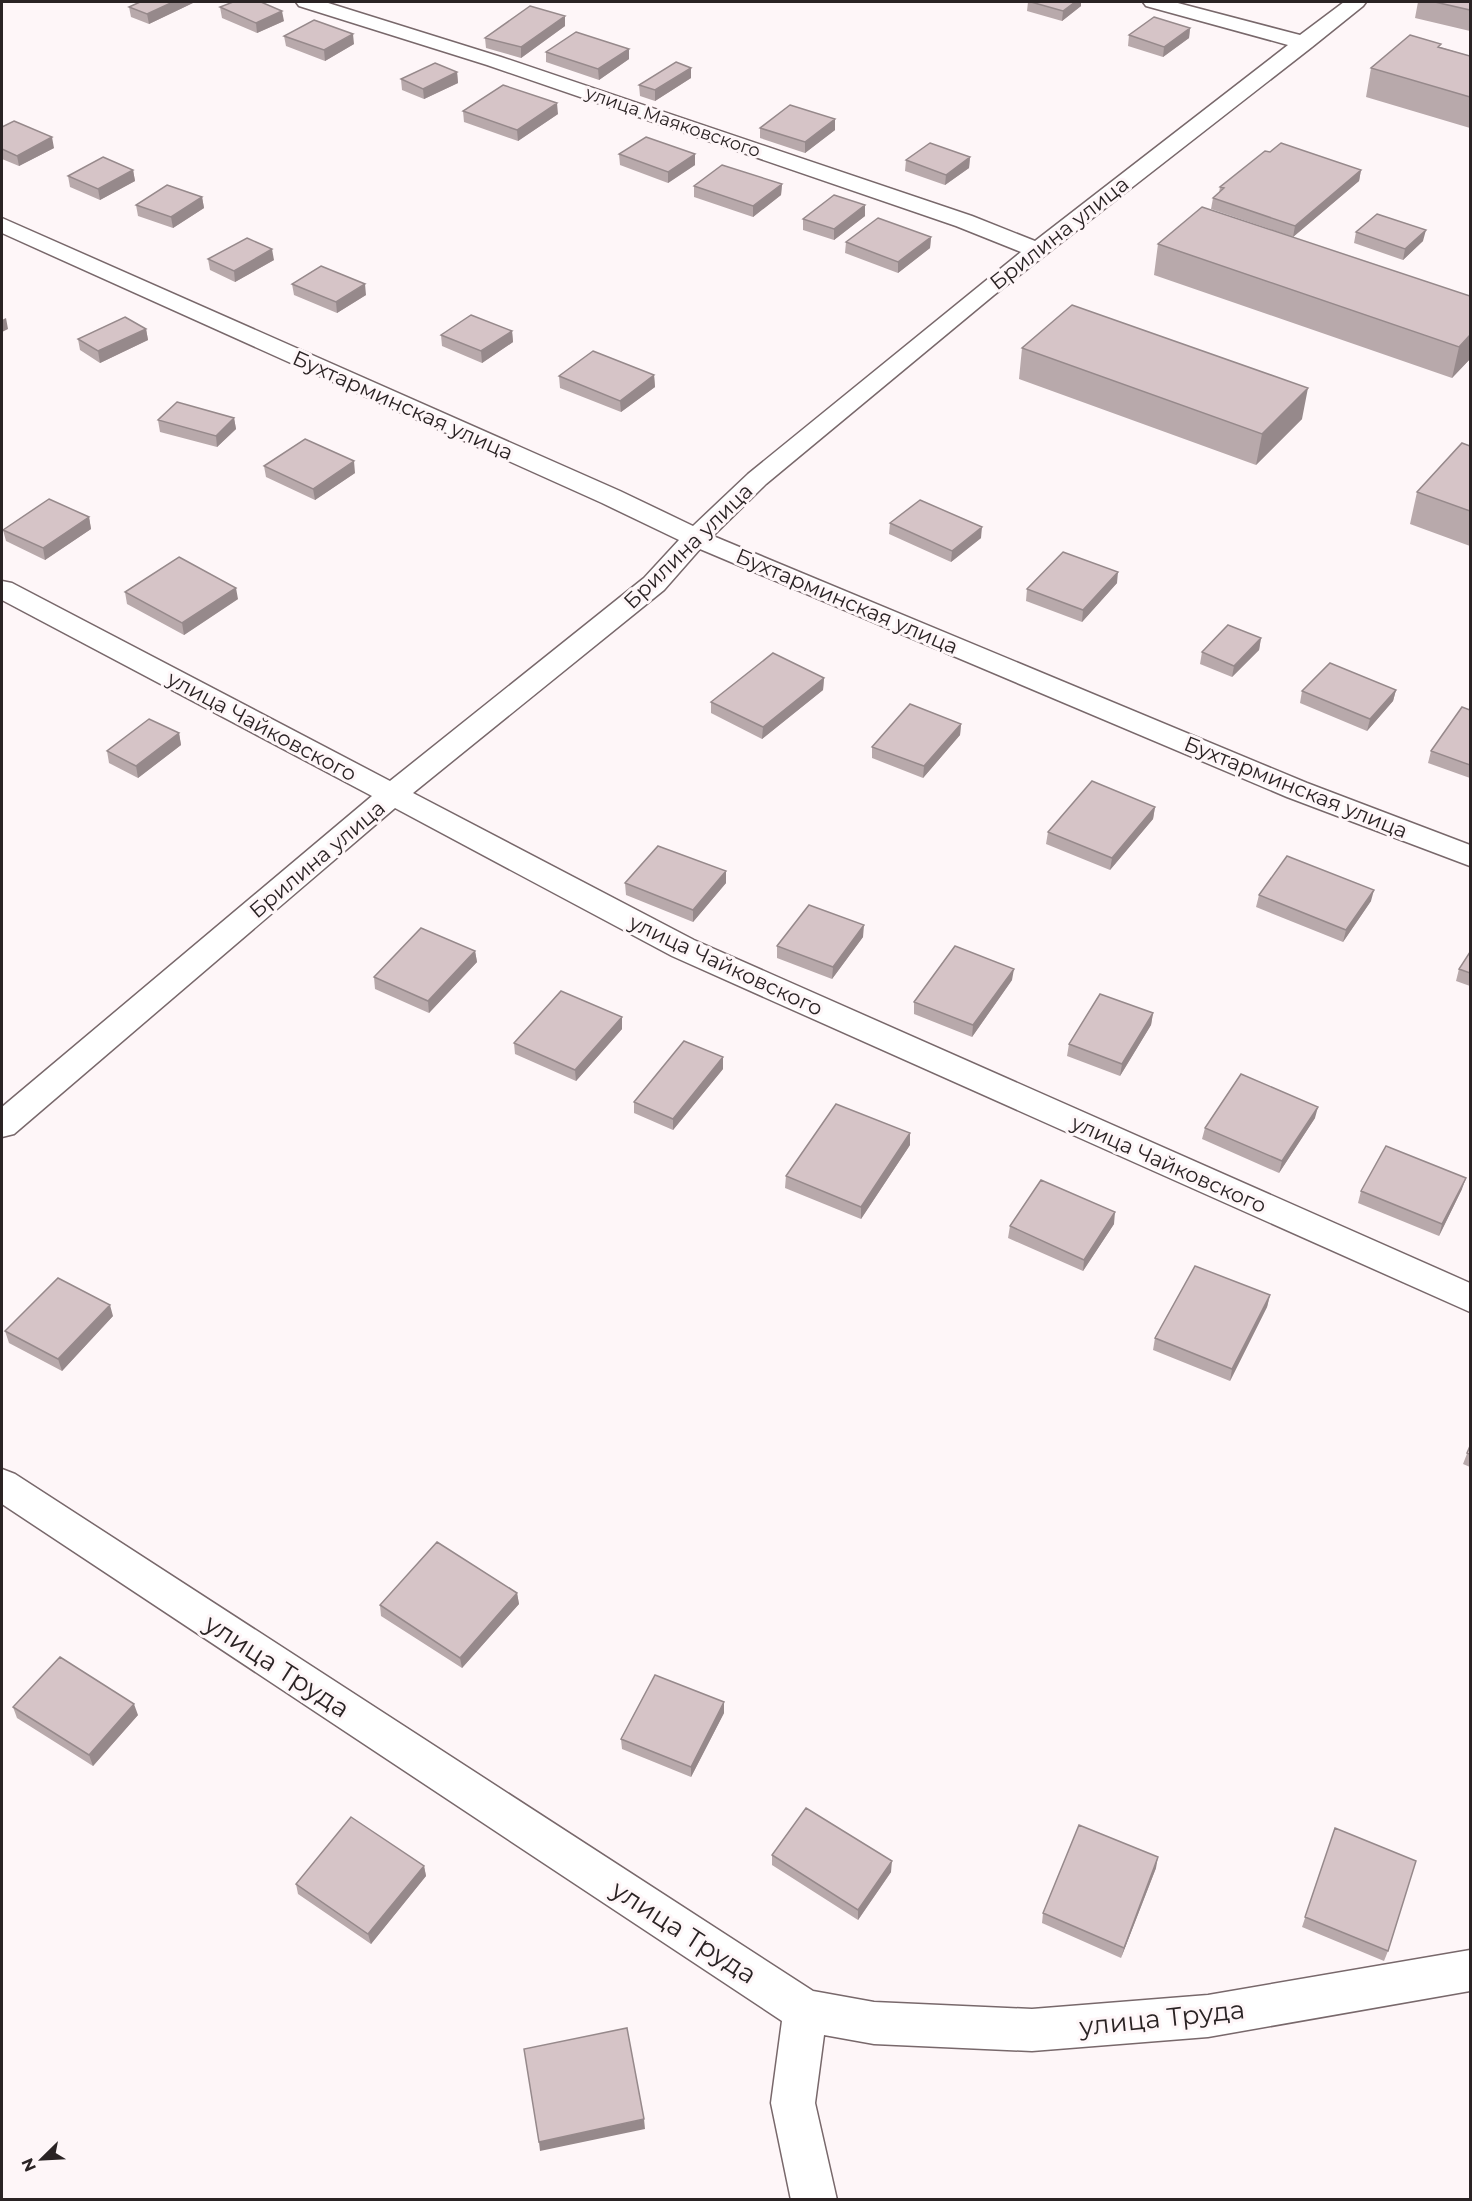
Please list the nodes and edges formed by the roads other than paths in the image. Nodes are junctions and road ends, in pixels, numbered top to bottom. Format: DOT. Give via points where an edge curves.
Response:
graph roads {
  1 [pos="306,2"];
  2 [pos="1153,2"];
  3 [pos="1356,2"];
  4 [pos="1305,44"];
  5 [pos="2,225"];
  6 [pos="1037,250"];
  7 [pos="696,538"];
  8 [pos="2,589"];
  9 [pos="392,795"];
  10 [pos="1470,856"];
  11 [pos="2,1125"];
  12 [pos="1470,1298"];
  13 [pos="2,1485"];
  14 [pos="1470,1971"];
  15 [pos="805,2011"];
  16 [pos="814,2199"];
  1 -- 6 [label="street, улица Маяковского" via="517,69 964,221"];
  2 -- 4 [label="street"];
  3 -- 4 [label="street, Брилина улица"];
  4 -- 6 [label="street, Брилина улица"];
  5 -- 7 [label="street, Бухтарминская улица"];
  6 -- 7 [label="street, Брилина улица" via="757,479"];
  7 -- 9 [label="street, Брилина улица" via="654,584"];
  7 -- 10 [label="street, Бухтарминская улица" via="1297,790"];
  8 -- 9 [label="street, улица Чайковского"];
  9 -- 11 [label="street, Брилина улица"];
  9 -- 12 [label="street, улица Чайковского" via="683,948"];
  13 -- 15 [label="street, улица Труда"];
  14 -- 15 [label="street, улица Труда" via="1208,2016 1032,2030 874,2023"];
  15 -- 16 [label="street" via="793,2103"];
}
